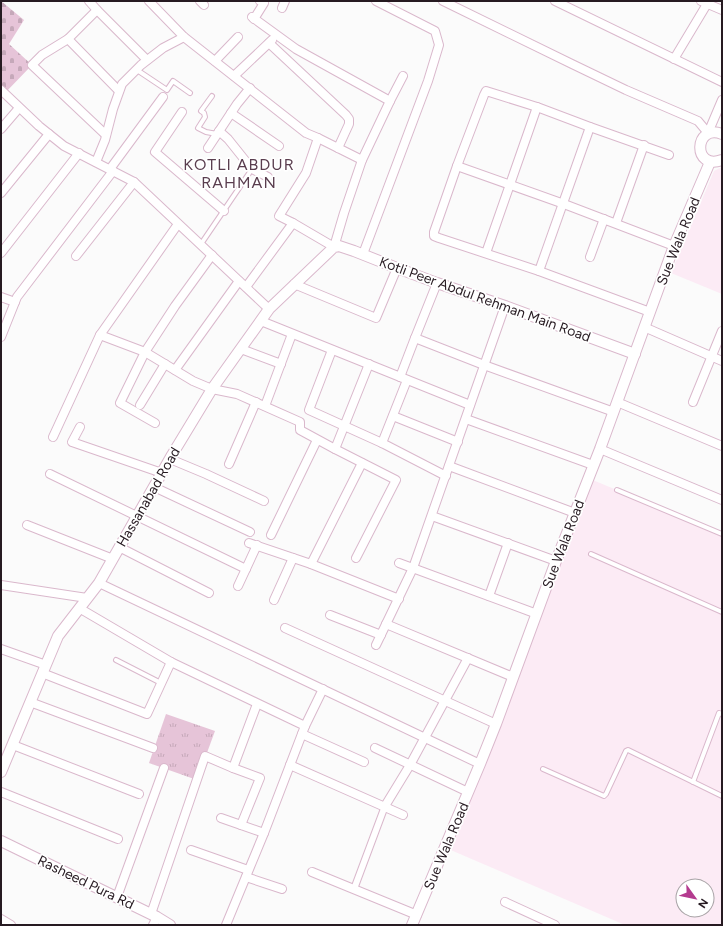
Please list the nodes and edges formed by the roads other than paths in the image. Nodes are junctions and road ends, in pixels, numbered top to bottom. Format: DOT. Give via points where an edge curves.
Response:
graph roads {
  1 [pos="89,1"];
  2 [pos="149,1"];
  3 [pos="260,1"];
  4 [pos="376,1"];
  5 [pos="443,1"];
  6 [pos="555,1"];
  7 [pos="704,2"];
  8 [pos="96,10"];
  9 [pos="722,10"];
  10 [pos="238,36"];
  11 [pos="277,36"];
  12 [pos="184,37"];
  13 [pos="68,39"];
  14 [pos="269,44"];
  15 [pos="674,59"];
  16 [pos="147,60"];
  17 [pos="215,61"];
  18 [pos="136,69"];
  19 [pos="234,76"];
  20 [pos="403,76"];
  21 [pos="722,82"];
  22 [pos="250,88"];
  23 [pos="119,91"];
  24 [pos="190,93"];
  25 [pos="2,94"];
  26 [pos="212,96"];
  27 [pos="163,97"];
  28 [pos="722,100"];
  29 [pos="390,101"];
  30 [pos="537,107"];
  31 [pos="19,108"];
  32 [pos="182,112"];
  33 [pos="231,113"];
  34 [pos="590,127"];
  35 [pos="1,129"];
  36 [pos="218,133"];
  37 [pos="708,133"];
  38 [pos="49,134"];
  39 [pos="722,134"];
  40 [pos="106,135"];
  41 [pos="318,138"];
  42 [pos="644,145"];
  43 [pos="279,146"];
  44 [pos="208,148"];
  45 [pos="338,148"];
  46 [pos="79,153"];
  47 [pos="669,155"];
  48 [pos="362,160"];
  49 [pos="722,160"];
  50 [pos="96,162"];
  51 [pos="710,162"];
  52 [pos="457,166"];
  53 [pos="252,169"];
  54 [pos="111,170"];
  55 [pos="268,177"];
  56 [pos="134,182"];
  57 [pos="510,184"];
  58 [pos="1,193"];
  59 [pos="564,204"];
  60 [pos="224,211"];
  61 [pos="604,219"];
  62 [pos="293,223"];
  63 [pos="616,223"];
  64 [pos="178,224"];
  65 [pos="201,245"];
  66 [pos="674,246"];
  67 [pos="334,247"];
  68 [pos="1,253"];
  69 [pos="486,253"];
  70 [pos="363,254"];
  71 [pos="212,255"];
  72 [pos="76,256"];
  73 [pos="590,258"];
  74 [pos="397,268"];
  75 [pos="539,271"];
  76 [pos="437,283"];
  77 [pos="242,284"];
  78 [pos="294,284"];
  79 [pos="1,297"];
  80 [pos="15,302"];
  81 [pos="505,306"];
  82 [pos="269,309"];
  83 [pos="650,312"];
  84 [pos="261,321"];
  85 [pos="644,327"];
  86 [pos="722,331"];
  87 [pos="292,334"];
  88 [pos="100,335"];
  89 [pos="1,337"];
  90 [pos="415,338"];
  91 [pos="240,349"];
  92 [pos="332,350"];
  93 [pos="145,352"];
  94 [pos="635,354"];
  95 [pos="711,356"];
  96 [pos="722,361"];
  97 [pos="165,364"];
  98 [pos="281,364"];
  99 [pos="368,364"];
  100 [pos="484,365"];
  101 [pos="175,370"];
  102 [pos="404,379"];
  103 [pos="212,389"];
  104 [pos="256,402"];
  105 [pos="617,402"];
  106 [pos="693,402"];
  107 [pos="140,405"];
  108 [pos="470,405"];
  109 [pos="264,406"];
  110 [pos="614,412"];
  111 [pos="392,416"];
  112 [pos="466,419"];
  113 [pos="155,423"];
  114 [pos="344,426"];
  115 [pos="80,427"];
  116 [pos="53,437"];
  117 [pos="317,440"];
  118 [pos="458,442"];
  119 [pos="382,443"];
  120 [pos="722,446"];
  121 [pos="335,449"];
  122 [pos="600,449"];
  123 [pos="170,459"];
  124 [pos="362,463"];
  125 [pos="229,464"];
  126 [pos="594,465"];
  127 [pos="449,466"];
  128 [pos="162,473"];
  129 [pos="50,474"];
  130 [pos="446,476"];
  131 [pos="154,487"];
  132 [pos="617,490"];
  133 [pos="722,500"];
  134 [pos="264,501"];
  135 [pos="575,513"];
  136 [pos="137,516"];
  137 [pos="432,516"];
  138 [pos="27,525"];
  139 [pos="250,532"];
  140 [pos="722,534"];
  141 [pos="271,535"];
  142 [pos="508,543"];
  143 [pos="120,547"];
  144 [pos="591,554"];
  145 [pos="293,558"];
  146 [pos="356,558"];
  147 [pos="113,559"];
  148 [pos="556,561"];
  149 [pos="399,563"];
  150 [pos="311,564"];
  151 [pos="414,568"];
  152 [pos="246,569"];
  153 [pos="99,583"];
  154 [pos="1,585"];
  155 [pos="238,586"];
  156 [pos="209,593"];
  157 [pos="490,596"];
  158 [pos="87,598"];
  159 [pos="398,599"];
  160 [pos="274,600"];
  161 [pos="79,608"];
  162 [pos="722,612"];
  163 [pos="536,614"];
  164 [pos="330,615"];
  165 [pos="386,624"];
  166 [pos="285,628"];
  167 [pos="381,635"];
  168 [pos="376,645"];
  169 [pos="1,649"];
  170 [pos="468,658"];
  171 [pos="116,660"];
  172 [pos="171,662"];
  173 [pos="44,669"];
  174 [pos="513,677"];
  175 [pos="161,683"];
  176 [pos="323,689"];
  177 [pos="444,700"];
  178 [pos="30,702"];
  179 [pos="257,704"];
  180 [pos="722,714"];
  181 [pos="496,724"];
  182 [pos="305,726"];
  183 [pos="302,734"];
  184 [pos="425,738"];
  185 [pos="13,745"];
  186 [pos="153,748"];
  187 [pos="375,748"];
  188 [pos="364,762"];
  189 [pos="410,764"];
  190 [pos="480,764"];
  191 [pos="2,765"];
  192 [pos="290,765"];
  193 [pos="164,768"];
  194 [pos="233,768"];
  195 [pos="543,769"];
  196 [pos="692,782"];
  197 [pos="1,792"];
  198 [pos="468,792"];
  199 [pos="139,794"];
  200 [pos="722,796"];
  201 [pos="385,806"];
  202 [pos="403,815"];
  203 [pos="221,818"];
  204 [pos="241,825"];
  205 [pos="264,833"];
  206 [pos="118,839"];
  207 [pos="1,841"];
  208 [pos="191,850"];
  209 [pos="312,872"];
  210 [pos="247,874"];
  211 [pos="282,889"];
  212 [pos="354,889"];
  213 [pos="116,897"];
  214 [pos="505,902"];
  215 [pos="417,915"];
  216 [pos="154,918"];
  217 [pos="1,919"];
  218 [pos="11,925"];
  219 [pos="170,925"];
  220 [pos="226,925"];
  221 [pos="412,925"];
  222 [pos="555,925"];
  1 -- 8 [label="street"];
  2 -- 12 [label="street"];
  3 -- 11 [label="street" via="264,3 253,18"];
  4 -- 70 [label="street" via="435,31 439,46"];
  5 -- 37 [label="street" via="626,90 698,121"];
  6 -- 15 [label="street"];
  7 -- 9 [label="street"];
  7 -- 15 [label="street"];
  8 -- 13 [label="street"];
  8 -- 16 [label="street"];
  10 -- 17 [label="street"];
  11 -- 14 [label="street"];
  11 -- 29 [label="street"];
  12 -- 16 [label="street"];
  12 -- 17 [label="street"];
  13 -- 23 [label="street"];
  13 -- 40 [label="street" via="42,55 32,65"];
  14 -- 19 [label="street"];
  14 -- 45 [label="street" via="350,119"];
  15 -- 21 [label="street"];
  16 -- 18 [label="street"];
  17 -- 19 [label="street"];
  18 -- 23 [label="street"];
  18 -- 24 [label="lane" via="167,90 173,81"];
  19 -- 22 [label="street"];
  20 -- 29 [label="street"];
  22 -- 33 [label="street"];
  22 -- 41 [label="street" via="306,133"];
  23 -- 40 [label="street"];
  25 -- 31 [label="street"];
  26 -- 36 [label="lane" via="201,111 205,117 198,128"];
  27 -- 54 [label="street"];
  28 -- 37 [label="street"];
  29 -- 48 [label="street"];
  30 -- 34 [label="street"];
  30 -- 52 [label="street" via="486,91"];
  30 -- 57 [label="street"];
  31 -- 35 [label="street"];
  31 -- 38 [label="street"];
  32 -- 60 [label="street" via="155,152"];
  33 -- 36 [label="street"];
  33 -- 43 [label="street"];
  34 -- 42 [label="street"];
  34 -- 59 [label="street"];
  36 -- 44 [label="street"];
  36 -- 53 [label="street" via="228,139"];
  37 -- 39 [label="street"];
  37 -- 51 [label="street" via="700,148 701,154"];
  38 -- 46 [label="street" via="64,146"];
  38 -- 58 [label="street"];
  40 -- 50 [label="street"];
  41 -- 45 [label="street"];
  41 -- 62 [label="street" via="306,173 279,216"];
  42 -- 47 [label="street"];
  42 -- 63 [label="street"];
  45 -- 48 [label="street"];
  46 -- 50 [label="street"];
  46 -- 68 [label="street"];
  48 -- 67 [label="street"];
  49 -- 51 [label="street"];
  50 -- 54 [label="street"];
  51 -- 66 [label="street, Sue Wala Road"];
  52 -- 57 [label="street"];
  52 -- 69 [label="street" via="434,236"];
  53 -- 55 [label="street"];
  53 -- 60 [label="lane"];
  54 -- 56 [label="street"];
  54 -- 80 [label="street"];
  56 -- 64 [label="street"];
  56 -- 72 [label="street"];
  57 -- 59 [label="street"];
  57 -- 69 [label="street"];
  59 -- 61 [label="street"];
  59 -- 75 [label="street"];
  60 -- 65 [label="lane"];
  61 -- 63 [label="street"];
  61 -- 73 [label="street"];
  62 -- 67 [label="street"];
  62 -- 77 [label="street"];
  63 -- 66 [label="street"];
  64 -- 65 [label="street"];
  64 -- 88 [label="street"];
  65 -- 71 [label="street"];
  66 -- 83 [label="street, Sue Wala Road"];
  67 -- 70 [label="street, Kotli Peer Abdul Rehman Main Road" via="339,246"];
  67 -- 78 [label="street, Hassanabad Road"];
  69 -- 75 [label="street"];
  70 -- 74 [label="street, Kotli Peer Abdul Rehman Main Road"];
  71 -- 77 [label="street"];
  71 -- 93 [label="street"];
  74 -- 76 [label="street, Kotli Peer Abdul Rehman Main Road"];
  74 -- 78 [label="street" via="376,318"];
  75 -- 83 [label="street"];
  76 -- 81 [label="street, Kotli Peer Abdul Rehman Main Road"];
  76 -- 90 [label="street"];
  77 -- 82 [label="street"];
  77 -- 101 [label="street"];
  78 -- 82 [label="street, Hassanabad Road"];
  79 -- 80 [label="street"];
  80 -- 89 [label="street"];
  81 -- 94 [label="street, Kotli Peer Abdul Rehman Main Road"];
  81 -- 100 [label="street"];
  82 -- 84 [label="street, Hassanabad Road"];
  83 -- 85 [label="street, Sue Wala Road"];
  84 -- 87 [label="street"];
  84 -- 91 [label="street, Hassanabad Road"];
  85 -- 94 [label="street, Sue Wala Road"];
  85 -- 95 [label="street"];
  86 -- 95 [label="street"];
  87 -- 92 [label="street"];
  87 -- 98 [label="street"];
  88 -- 93 [label="street"];
  88 -- 116 [label="street"];
  90 -- 100 [label="street"];
  90 -- 102 [label="street"];
  91 -- 98 [label="street"];
  91 -- 103 [label="street, Hassanabad Road"];
  92 -- 99 [label="street"];
  92 -- 114 [label="street" via="309,410"];
  93 -- 97 [label="street"];
  93 -- 113 [label="street" via="120,403"];
  94 -- 105 [label="street, Sue Wala Road"];
  95 -- 96 [label="street"];
  95 -- 106 [label="street"];
  97 -- 101 [label="street"];
  97 -- 107 [label="street"];
  98 -- 109 [label="street"];
  99 -- 102 [label="street"];
  99 -- 114 [label="street"];
  100 -- 108 [label="street"];
  100 -- 110 [label="street"];
  101 -- 103 [label="street"];
  102 -- 108 [label="street"];
  102 -- 111 [label="street"];
  103 -- 104 [label="street" via="237,394"];
  103 -- 123 [label="street, Hassanabad Road"];
  104 -- 109 [label="street"];
  104 -- 125 [label="street"];
  105 -- 110 [label="street, Sue Wala Road"];
  105 -- 120 [label="street"];
  108 -- 112 [label="street"];
  109 -- 117 [label="street" via="300,422 300,430"];
  110 -- 122 [label="street, Sue Wala Road"];
  111 -- 118 [label="street"];
  111 -- 119 [label="street"];
  112 -- 118 [label="street"];
  112 -- 126 [label="street"];
  114 -- 119 [label="street"];
  114 -- 121 [label="street"];
  115 -- 128 [label="street" via="72,442"];
  117 -- 121 [label="street"];
  117 -- 141 [label="street"];
  118 -- 127 [label="street"];
  119 -- 130 [label="street"];
  121 -- 124 [label="street"];
  122 -- 126 [label="street, Sue Wala Road"];
  122 -- 133 [label="street"];
  123 -- 128 [label="street, Hassanabad Road"];
  123 -- 134 [label="street"];
  124 -- 146 [label="street" via="396,480"];
  124 -- 150 [label="street"];
  126 -- 135 [label="street, Sue Wala Road"];
  127 -- 130 [label="street"];
  127 -- 135 [label="street"];
  128 -- 131 [label="street, Hassanabad Road"];
  129 -- 136 [label="street"];
  130 -- 137 [label="street"];
  131 -- 136 [label="street, Hassanabad Road"];
  131 -- 139 [label="street"];
  132 -- 140 [label="lane"];
  135 -- 148 [label="street, Sue Wala Road"];
  136 -- 143 [label="street, Hassanabad Road"];
  136 -- 152 [label="street"];
  137 -- 142 [label="street"];
  137 -- 151 [label="street"];
  138 -- 147 [label="street"];
  142 -- 148 [label="street"];
  142 -- 157 [label="street"];
  143 -- 147 [label="street, Hassanabad Road"];
  143 -- 156 [label="street"];
  144 -- 162 [label="lane"];
  145 -- 150 [label="street"];
  145 -- 152 [label="street" via="253,544"];
  145 -- 160 [label="street"];
  147 -- 153 [label="street, Hassanabad Road"];
  148 -- 163 [label="street, Sue Wala Road"];
  149 -- 151 [label="street"];
  150 -- 159 [label="street"];
  151 -- 157 [label="street"];
  151 -- 159 [label="street"];
  152 -- 155 [label="street"];
  153 -- 158 [label="street, Hassanabad Road"];
  153 -- 176 [label="street"];
  154 -- 158 [label="street"];
  157 -- 163 [label="street"];
  158 -- 161 [label="street, Hassanabad Road"];
  159 -- 165 [label="street"];
  161 -- 172 [label="street"];
  161 -- 173 [label="street, Hassanabad Road" via="58,636"];
  163 -- 174 [label="street, Sue Wala Road"];
  164 -- 167 [label="street"];
  165 -- 167 [label="street"];
  165 -- 170 [label="street"];
  166 -- 177 [label="street"];
  167 -- 168 [label="street"];
  169 -- 173 [label="street"];
  170 -- 174 [label="street"];
  170 -- 177 [label="street"];
  171 -- 175 [label="lane"];
  172 -- 175 [label="street"];
  172 -- 179 [label="street"];
  173 -- 175 [label="street" via="147,714"];
  173 -- 178 [label="street, Hassanabad Road"];
  174 -- 181 [label="street, Sue Wala Road"];
  176 -- 182 [label="street"];
  176 -- 184 [label="street"];
  177 -- 181 [label="street"];
  177 -- 184 [label="street"];
  178 -- 185 [label="street, Hassanabad Road"];
  178 -- 186 [label="street"];
  179 -- 182 [label="street"];
  179 -- 194 [label="street"];
  180 -- 196 [label="lane" via="719,713"];
  181 -- 190 [label="street, Sue Wala Road"];
  182 -- 183 [label="street"];
  183 -- 188 [label="street"];
  183 -- 192 [label="street"];
  184 -- 189 [label="street"];
  184 -- 190 [label="street"];
  185 -- 191 [label="street, Hassanabad Road"];
  185 -- 199 [label="street"];
  187 -- 189 [label="street"];
  189 -- 198 [label="street"];
  189 -- 201 [label="street"];
  190 -- 198 [label="street, Sue Wala Road"];
  192 -- 201 [label="street"];
  192 -- 205 [label="street"];
  193 -- 213 [label="street"];
  194 -- 204 [label="street" via="260,778"];
  194 -- 216 [label="street" via="205,756"];
  195 -- 196 [label="lane" via="604,796 628,750"];
  196 -- 200 [label="lane"];
  197 -- 206 [label="street"];
  198 -- 215 [label="street, Sue Wala Road"];
  201 -- 202 [label="street"];
  201 -- 212 [label="street"];
  203 -- 204 [label="street"];
  204 -- 205 [label="street"];
  205 -- 210 [label="street"];
  207 -- 213 [label="street, Rasheed Pura Rd"];
  208 -- 210 [label="street"];
  209 -- 212 [label="street"];
  210 -- 211 [label="street"];
  210 -- 220 [label="street"];
  212 -- 215 [label="street"];
  213 -- 216 [label="street, Rasheed Pura Rd"];
  214 -- 222 [label="street"];
  215 -- 221 [label="street, Sue Wala Road"];
  216 -- 219 [label="street, Rasheed Pura Rd"];
  217 -- 218 [label="street"];
}
